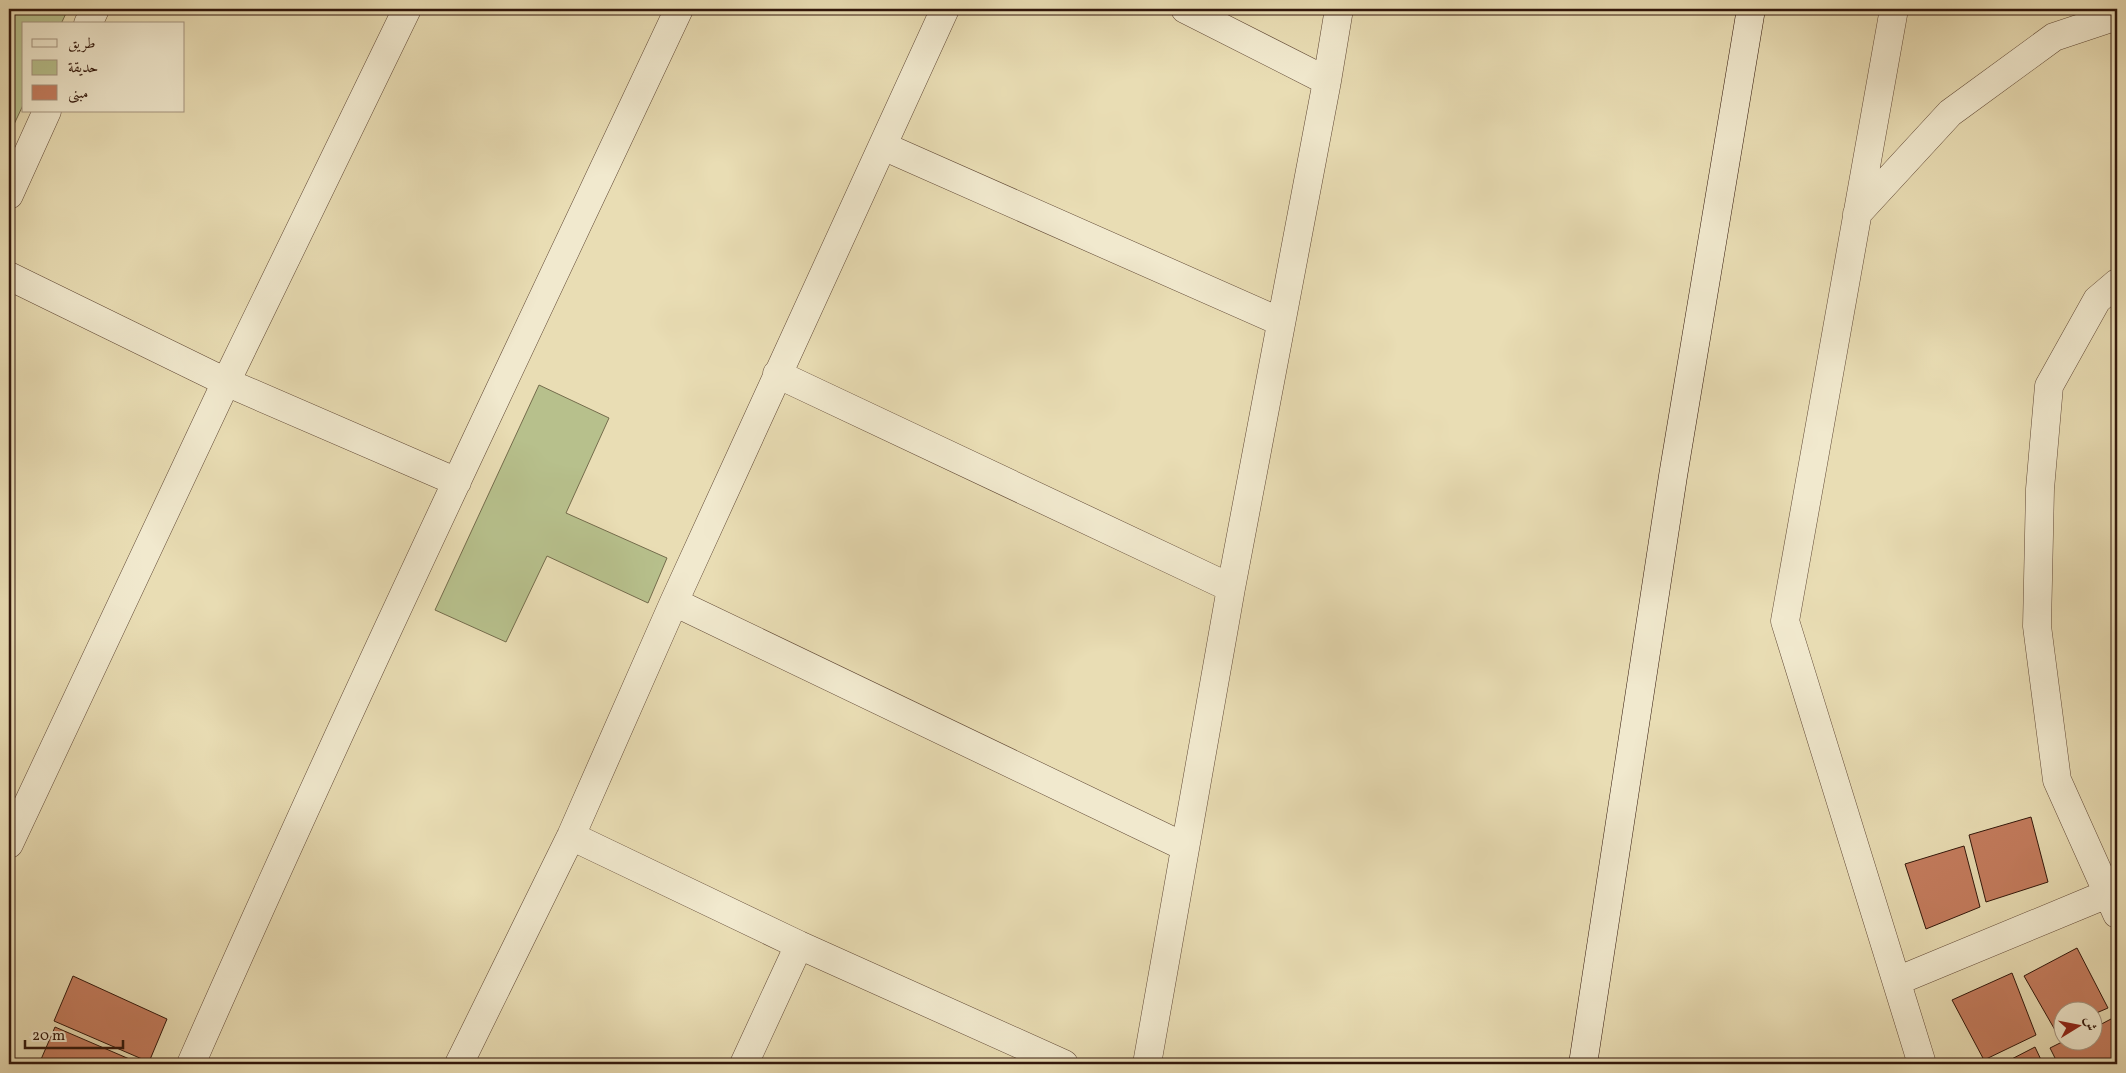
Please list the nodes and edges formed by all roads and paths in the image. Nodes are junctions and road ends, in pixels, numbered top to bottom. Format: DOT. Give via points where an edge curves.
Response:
graph roads {
  1 [pos="95,9"];
  2 [pos="408,9"];
  3 [pos="679,9"];
  4 [pos="945,9"];
  5 [pos="1185,9"];
  6 [pos="1339,9"];
  7 [pos="1751,9"];
  8 [pos="1894,9"];
  9 [pos="2117,16"];
  10 [pos="89,22"];
  11 [pos="1327,80"];
  12 [pos="47,112"];
  13 [pos="883,146"];
  14 [pos="9,195"];
  15 [pos="1857,214"];
  16 [pos="9,276"];
  17 [pos="2117,283"];
  18 [pos="1281,322"];
  19 [pos="777,374"];
  20 [pos="226,382"];
  21 [pos="457,482"];
  22 [pos="1231,588"];
  23 [pos="674,602"];
  24 [pos="571,836"];
  25 [pos="9,844"];
  26 [pos="1185,847"];
  27 [pos="2112,904"];
  28 [pos="799,945"];
  29 [pos="1896,981"];
  30 [pos="192,1064"];
  31 [pos="459,1064"];
  32 [pos="744,1064"];
  33 [pos="1064,1064"];
  34 [pos="1147,1064"];
  35 [pos="1583,1064"];
  36 [pos="1922,1064"];
  1 -- 10 [label="street"];
  2 -- 20 [label="street"];
  3 -- 21 [label="street"];
  4 -- 13 [label="street"];
  5 -- 11 [label="street"];
  6 -- 11 [label="street"];
  7 -- 35 [label="street" via="1673,476"];
  8 -- 15 [label="street"];
  9 -- 15 [label="street" via="2054,37 1950,113"];
  11 -- 18 [label="street"];
  12 -- 14 [label="street"];
  13 -- 18 [label="street"];
  13 -- 19 [label="street"];
  15 -- 29 [label="street" via="1785,621"];
  16 -- 20 [label="street"];
  17 -- 27 [label="street" via="2097,300 2050,386 2040,489 2037,626 2057,780"];
  18 -- 22 [label="street"];
  19 -- 22 [label="street"];
  19 -- 23 [label="street"];
  20 -- 21 [label="street"];
  20 -- 25 [label="street"];
  21 -- 30 [label="street"];
  22 -- 26 [label="street"];
  23 -- 24 [label="street"];
  23 -- 26 [label="street"];
  24 -- 28 [label="street"];
  24 -- 31 [label="street"];
  26 -- 34 [label="street"];
  27 -- 29 [label="street"];
  28 -- 32 [label="street"];
  28 -- 33 [label="street"];
  29 -- 36 [label="street"];
}
